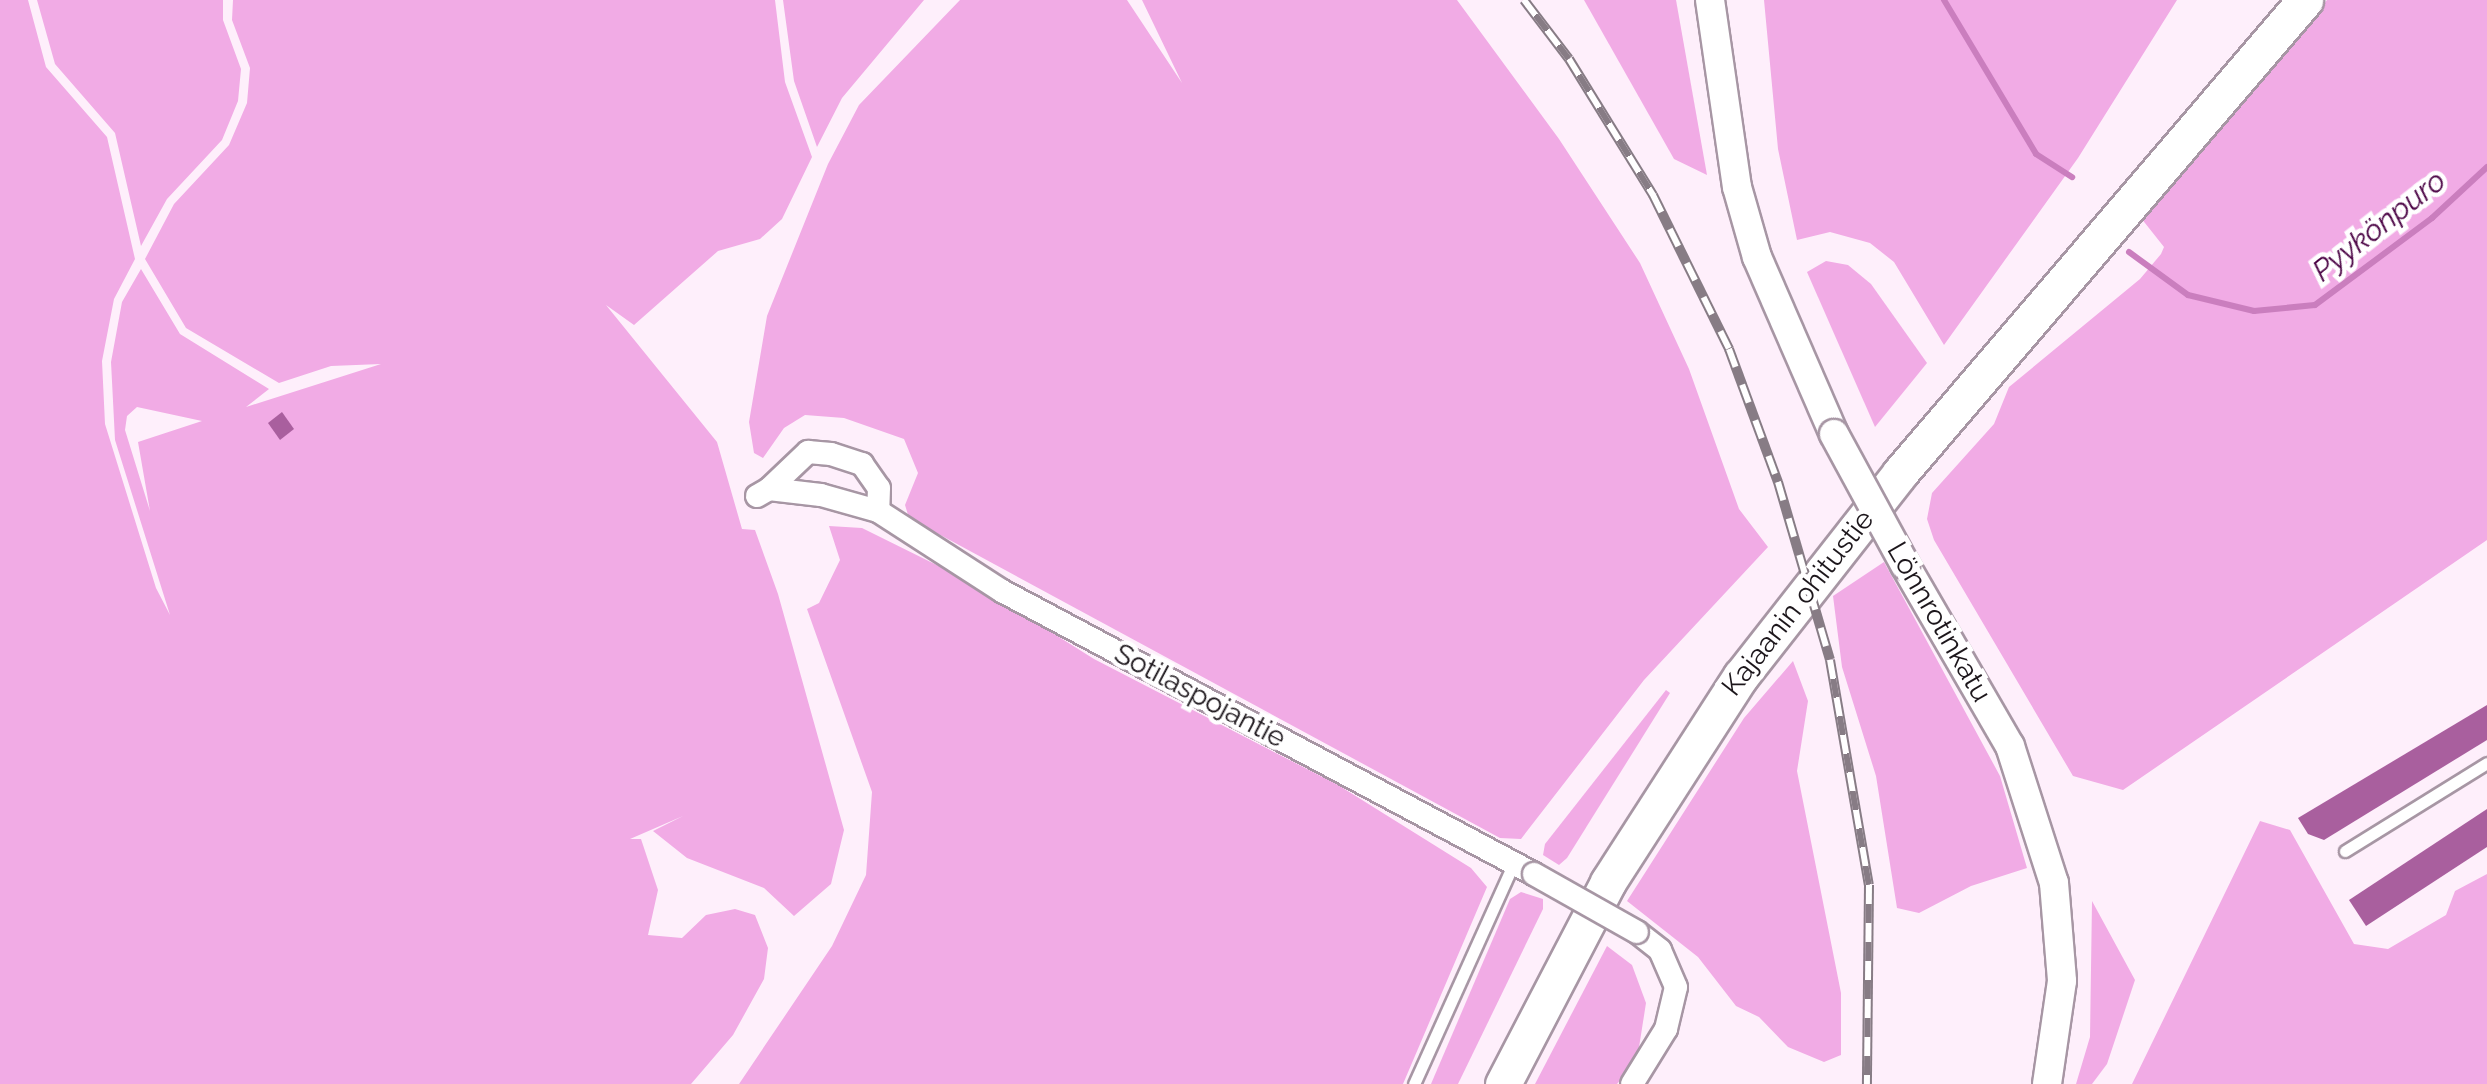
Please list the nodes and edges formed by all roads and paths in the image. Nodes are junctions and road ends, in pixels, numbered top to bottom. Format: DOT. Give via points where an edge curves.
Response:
graph roads {
  1 [pos="1710,0"];
  2 [pos="2290,0"];
  3 [pos="2305,0"];
  4 [pos="2249,60"];
  5 [pos="878,511"];
  6 [pos="2487,763"];
  7 [pos="2345,851"];
  8 [pos="1524,868"];
  9 [pos="1414,1084"];
  10 [pos="1503,1084"];
  11 [pos="1632,1084"];
  12 [pos="2047,1084"];
  1 -- 12 [label="street, Lönnrotinkatu, bridge" via="1737,186 1757,257 1834,434 2010,746 2054,882 2062,981"];
  2 -- 4 [label="highway"];
  3 -- 4 [label="highway"];
  4 -- 10 [label="highway, Kajaanin ohitustie" via="1900,473 1740,676 1608,882"];
  5 -- 5 [label="street, Sotilaspojantie" via="763,492 808,452 830,454 862,464 878,488"];
  5 -- 8 [label="street, Sotilaspojantie" via="1002,591"];
  6 -- 7 [label="lane"];
  8 -- 9 [label="lane"];
  8 -- 11 [label="street, Sotilaspojantie, bridge" via="1660,950 1676,988 1666,1030"];
}
